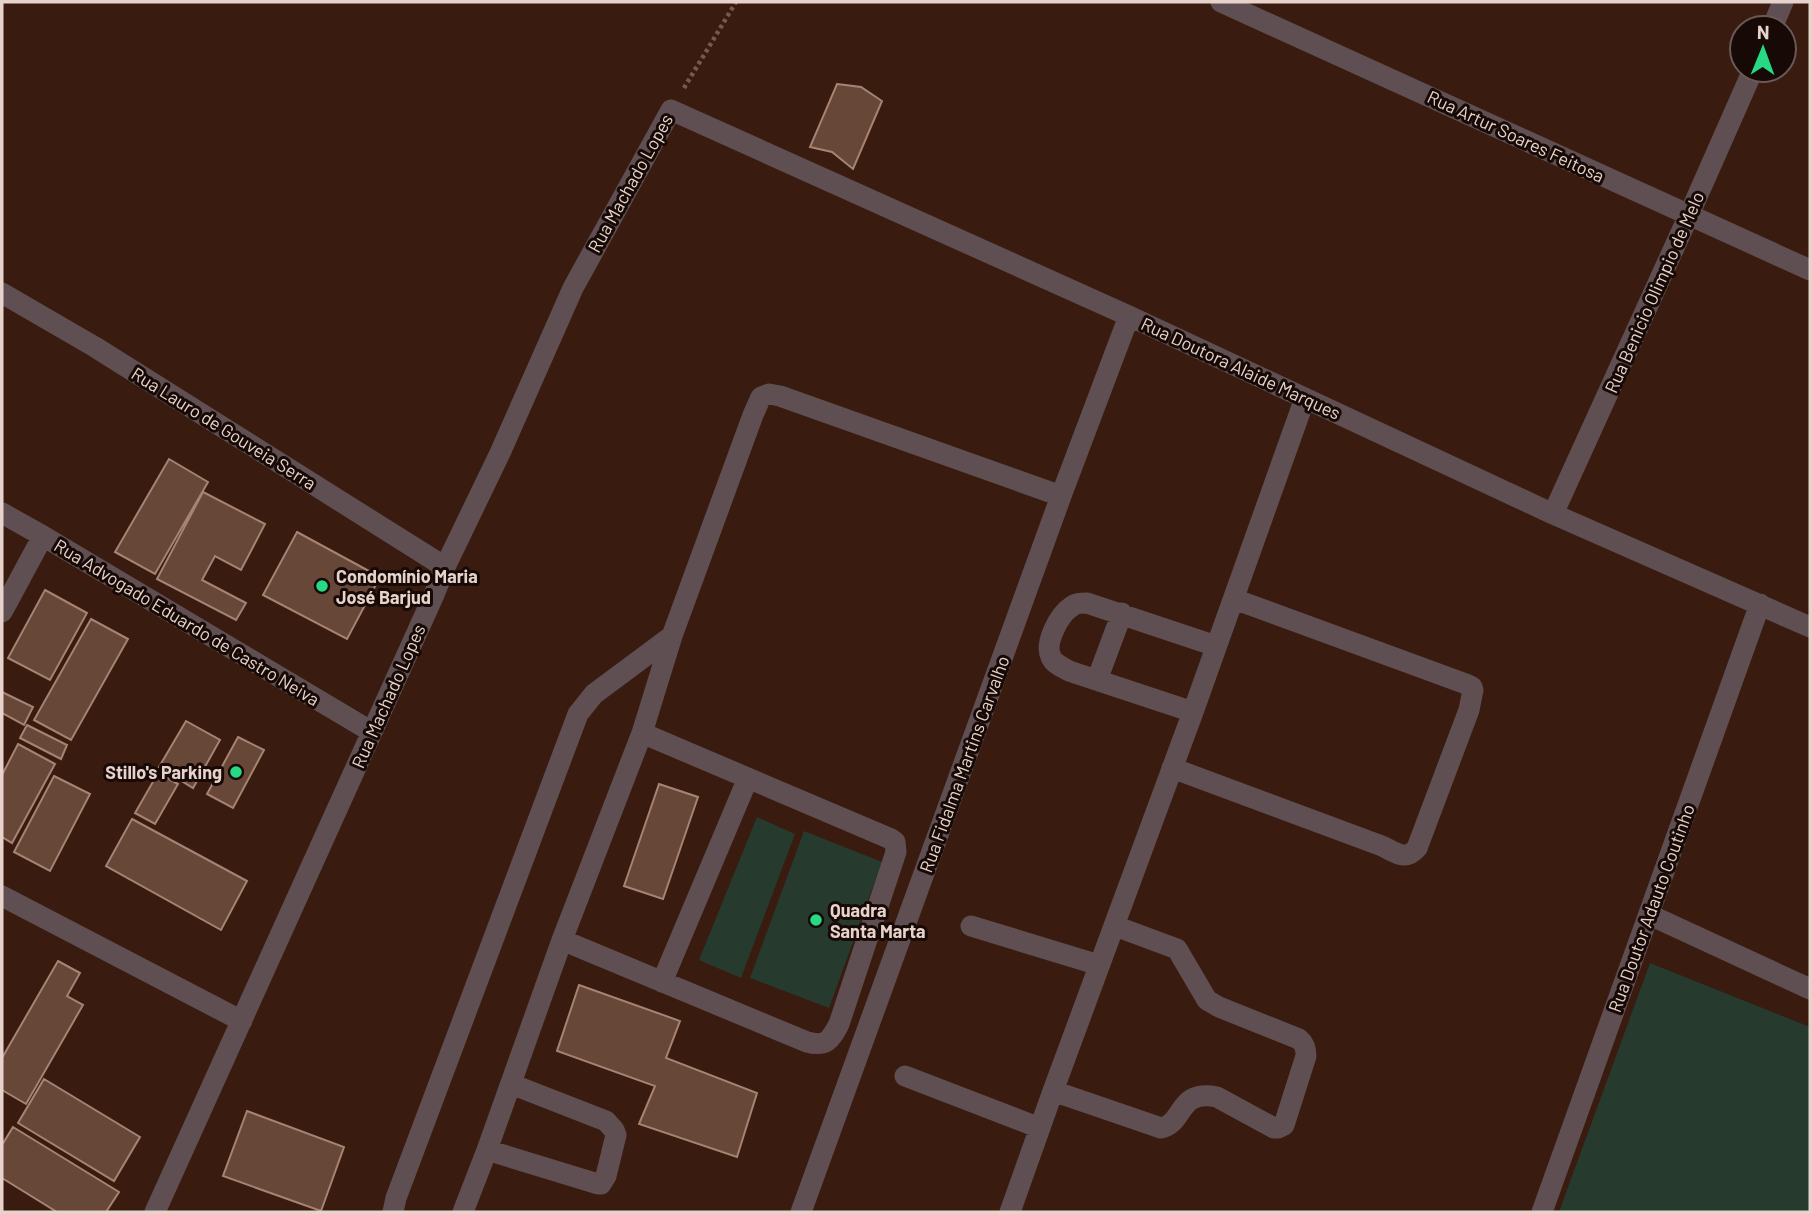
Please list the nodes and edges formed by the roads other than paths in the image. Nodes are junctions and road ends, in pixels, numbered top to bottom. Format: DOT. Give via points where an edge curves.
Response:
graph roads {
  1 [pos="1222,2"];
  2 [pos="1747,84"];
  3 [pos="671,110"];
  4 [pos="1689,215"];
  5 [pos="1810,270"];
  6 [pos="2,293"];
  7 [pos="1129,316"];
  8 [pos="1305,398"];
  9 [pos="1061,496"];
  10 [pos="2,513"];
  11 [pos="1553,514"];
  12 [pos="43,536"];
  13 [pos="444,566"];
  14 [pos="1234,599"];
  15 [pos="1760,604"];
  16 [pos="2,612"];
  17 [pos="1122,613"];
  18 [pos="1810,627"];
  19 [pos="672,636"];
  20 [pos="1216,646"];
  21 [pos="1097,680"];
  22 [pos="1193,712"];
  23 [pos="372,732"];
  24 [pos="642,733"];
  25 [pos="1172,768"];
  26 [pos="747,778"];
  27 [pos="2,895"];
  28 [pos="1650,915"];
  29 [pos="971,926"];
  30 [pos="1115,926"];
  31 [pos="562,940"];
  32 [pos="1099,965"];
  33 [pos="662,982"];
  34 [pos="1810,989"];
  35 [pos="242,1021"];
  36 [pos="905,1076"];
  37 [pos="511,1084"];
  38 [pos="1053,1091"];
  39 [pos="1040,1128"];
  40 [pos="487,1150"];
  41 [pos="155,1212"];
  42 [pos="393,1212"];
  43 [pos="463,1212"];
  44 [pos="801,1212"];
  45 [pos="1010,1212"];
  46 [pos="1542,1212"];
  1 -- 4 [label="street, Rua Artur Soares Feitosa"];
  2 -- 4 [label="street, Rua Benicio Olimpio de Melo"];
  3 -- 7 [label="street, Rua Doutora Alaide Marques"];
  3 -- 13 [label="street, Rua Machado Lopes" via="573,288"];
  4 -- 5 [label="street, Rua Artur Soares Feitosa"];
  4 -- 11 [label="street, Rua Benicio Olimpio de Melo"];
  6 -- 13 [label="street, Rua Lauro de Gouveia Serra"];
  7 -- 8 [label="street, Rua Doutora Alaide Marques"];
  7 -- 9 [label="street, Rua Fidalma Martins Carvalho"];
  8 -- 11 [label="street, Rua Doutora Alaide Marques"];
  8 -- 14 [label="street"];
  9 -- 19 [label="street" via="769,394 758,401"];
  9 -- 44 [label="street, Rua Fidalma Martins Carvalho"];
  10 -- 12 [label="street, Rua Advogado Eduardo de Castro Neiva"];
  11 -- 15 [label="street, Rua Doutora Alaide Marques"];
  12 -- 16 [label="street"];
  12 -- 23 [label="street, Rua Advogado Eduardo de Castro Neiva"];
  13 -- 23 [label="street, Rua Machado Lopes"];
  14 -- 20 [label="street"];
  14 -- 25 [label="street" via="1466,684 1473,690 1469,710 1417,848 1403,856"];
  15 -- 18 [label="street, Rua Doutora Alaide Marques"];
  15 -- 28 [label="street, Rua Doutor Adauto Coutinho"];
  17 -- 20 [label="street"];
  17 -- 21 [label="street"];
  17 -- 21 [label="street" via="1078,603 1062,616 1052,633 1051,657 1058,665"];
  19 -- 24 [label="street"];
  19 -- 42 [label="street" via="594,694 578,714"];
  20 -- 22 [label="street"];
  21 -- 22 [label="street"];
  22 -- 25 [label="street"];
  23 -- 35 [label="street, Rua Machado Lopes"];
  24 -- 26 [label="street"];
  24 -- 31 [label="street"];
  25 -- 30 [label="street"];
  26 -- 33 [label="street"];
  26 -- 33 [label="street" via="895,842 896,852 839,1024 831,1039 818,1045"];
  27 -- 35 [label="street"];
  28 -- 34 [label="street"];
  28 -- 46 [label="street, Rua Doutor Adauto Coutinho"];
  29 -- 32 [label="street"];
  30 -- 32 [label="street"];
  30 -- 38 [label="street" via="1177,949 1207,1000 1303,1042 1306,1056 1284,1125 1274,1128 1209,1096 1187,1101 1168,1126 1161,1128"];
  31 -- 33 [label="street"];
  31 -- 37 [label="street"];
  32 -- 38 [label="street"];
  35 -- 41 [label="street, Rua Machado Lopes"];
  36 -- 39 [label="street"];
  37 -- 40 [label="street"];
  37 -- 40 [label="street" via="606,1121 616,1135 607,1176 598,1184"];
  38 -- 39 [label="street"];
  39 -- 45 [label="street"];
  40 -- 43 [label="street"];
}
